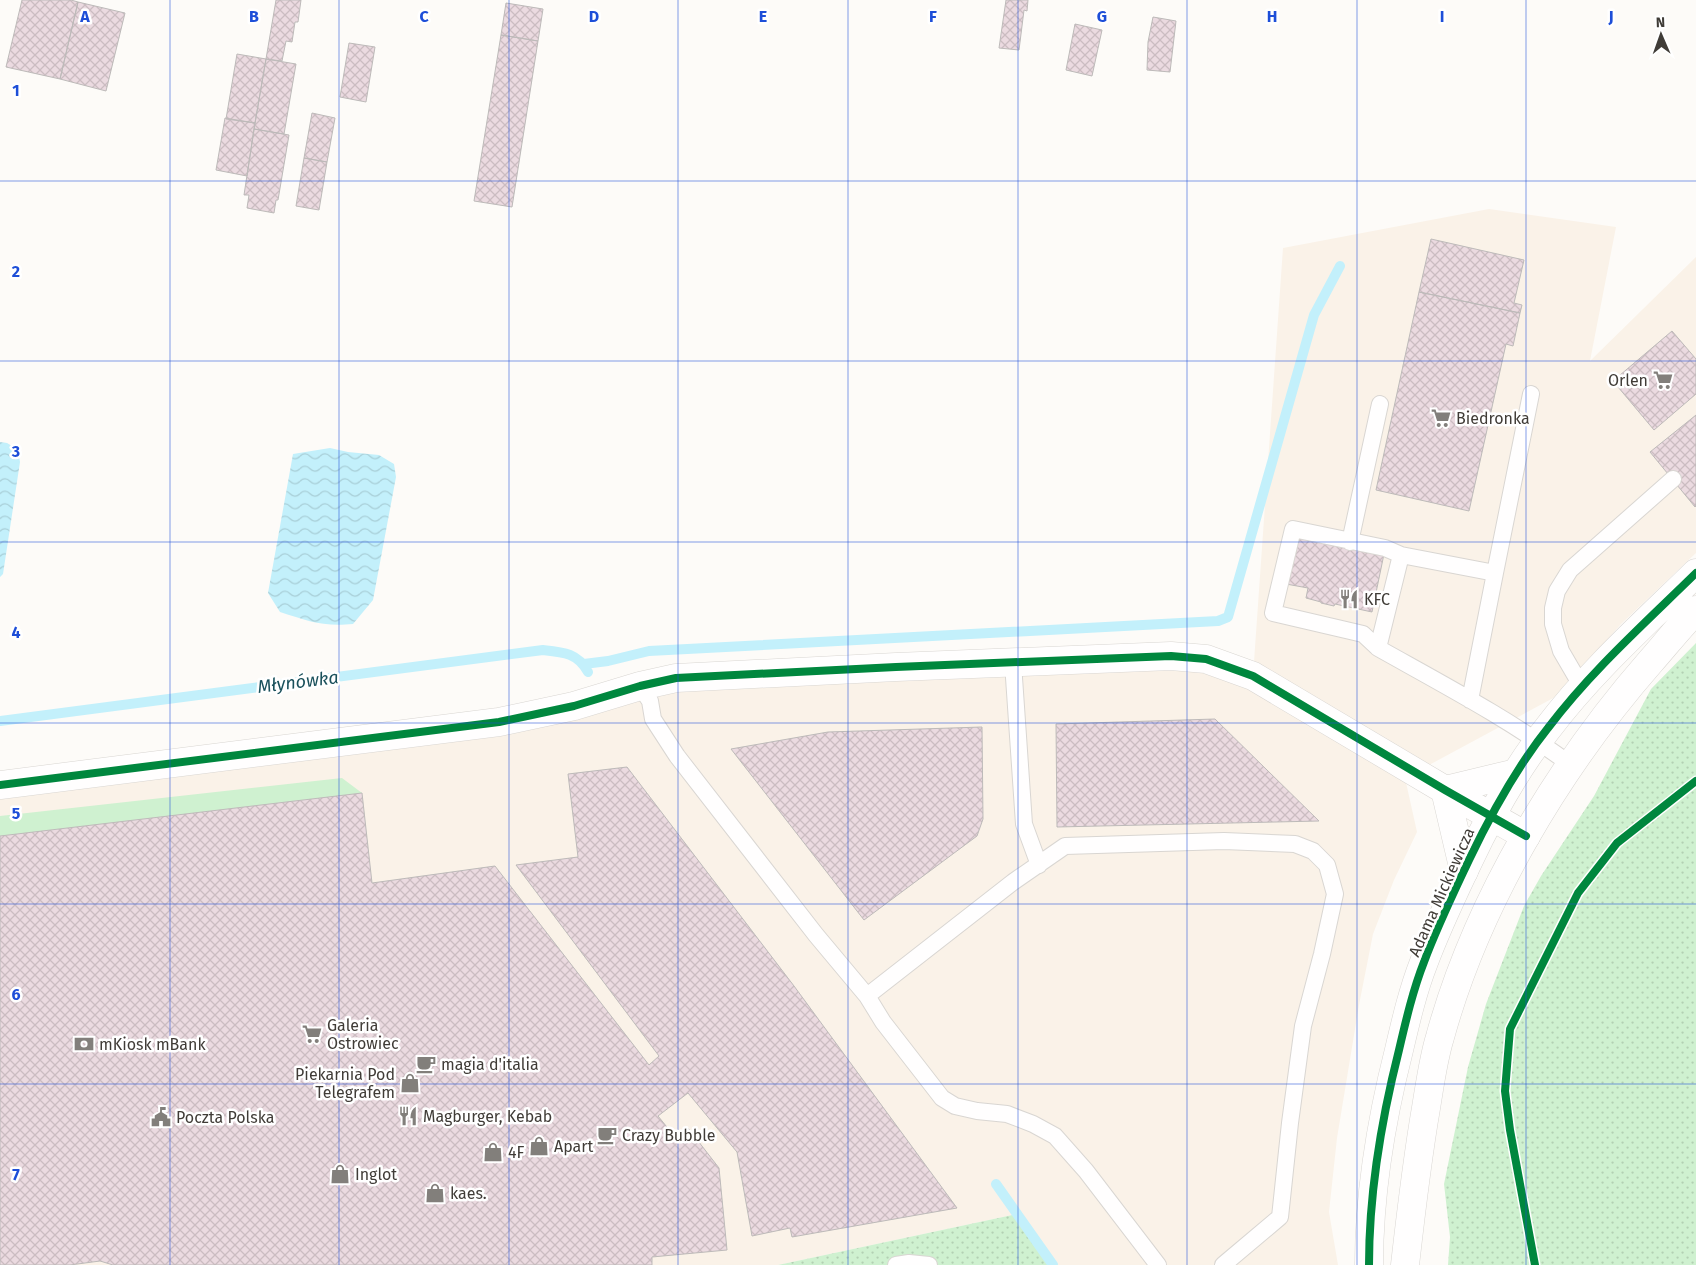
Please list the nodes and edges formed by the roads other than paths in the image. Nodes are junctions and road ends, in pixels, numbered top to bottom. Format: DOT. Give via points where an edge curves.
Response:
graph roads {
  1 [pos="1531,394"];
  2 [pos="1380,404"];
  3 [pos="1673,480"];
  4 [pos="1350,542"];
  5 [pos="1401,555"];
  6 [pos="1495,573"];
  7 [pos="1696,574"];
  8 [pos="1696,610"];
  9 [pos="1378,648"];
  10 [pos="1013,663"];
  11 [pos="640,686"];
  12 [pos="1582,687"];
  13 [pos="1470,700"];
  14 [pos="1538,740"];
  15 [pos="1571,765"];
  16 [pos="1516,773"];
  17 [pos="0,785"];
  18 [pos="1445,790"];
  19 [pos="1490,816"];
  20 [pos="1526,836"];
  21 [pos="1039,865"];
  22 [pos="1464,871"];
  23 [pos="867,996"];
  24 [pos="896,1265"];
  25 [pos="929,1265"];
  26 [pos="1158,1265"];
  27 [pos="1223,1265"];
  28 [pos="1369,1265"];
  29 [pos="1405,1265"];
  1 -- 6 [label="lane"];
  2 -- 4 [label="lane"];
  3 -- 12 [label="lane" via="1570,570 1557,591 1553,624 1561,650"];
  4 -- 5 [label="lane" via="1385,548"];
  4 -- 9 [label="lane" via="1293,529 1273,613 1363,634"];
  5 -- 6 [label="lane"];
  5 -- 9 [label="lane"];
  6 -- 13 [label="lane"];
  7 -- 12 [label="street, Adama Mickiewicza"];
  8 -- 15 [label="street" via="1615,704"];
  9 -- 13 [label="lane"];
  10 -- 11 [label="street" via="676,678"];
  10 -- 18 [label="street" via="1170,656 1206,659 1253,676"];
  10 -- 21 [label="lane" via="1024,824"];
  11 -- 17 [label="street" via="574,706 499,722"];
  11 -- 23 [label="lane" via="650,701 652,719 677,756"];
  12 -- 14 [label="street, Adama Mickiewicza"];
  13 -- 14 [label="lane"];
  14 -- 15 [label="lane"];
  14 -- 16 [label="street, Adama Mickiewicza"];
  15 -- 20 [label="street"];
  16 -- 18 [label="street"];
  16 -- 19 [label="street, Adama Mickiewicza"];
  18 -- 19 [label="street"];
  18 -- 22 [label="street, Adama Mickiewicza"];
  19 -- 20 [label="street"];
  19 -- 22 [label="street, Adama Mickiewicza"];
  20 -- 29 [label="street" via="1480,927 1439,1038 1420,1142"];
  21 -- 23 [label="lane"];
  21 -- 27 [label="lane" via="1065,846 1224,841 1294,844 1313,851 1328,866 1334,894 1303,1026 1280,1218"];
  22 -- 28 [label="street, Adama Mickiewicza" via="1423,963 1392,1080 1377,1153 1369,1224"];
  23 -- 26 [label="lane" via="883,1022 942,1098 955,1106 1007,1114 1055,1136"];
  24 -- 25 [label="lane" via="909,1262"];
}
